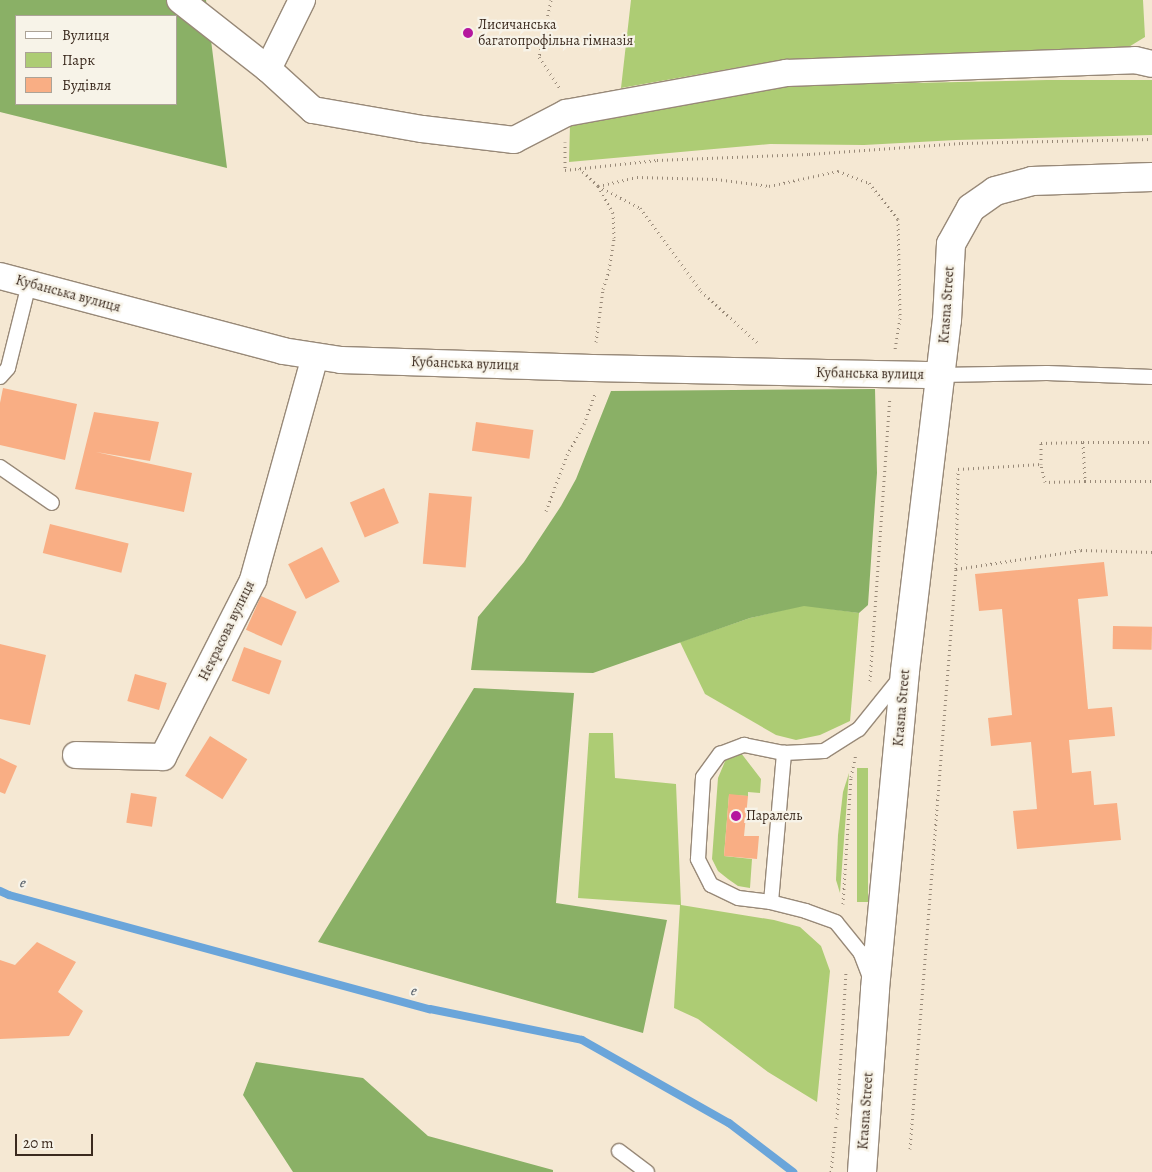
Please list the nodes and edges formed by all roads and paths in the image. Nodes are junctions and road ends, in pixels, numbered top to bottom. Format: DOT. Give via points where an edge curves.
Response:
graph roads {
  1 [pos="180,0"];
  2 [pos="302,0"];
  3 [pos="551,0"];
  4 [pos="1152,64"];
  5 [pos="268,69"];
  6 [pos="564,102"];
  7 [pos="1152,139"];
  8 [pos="579,168"];
  9 [pos="1152,177"];
  10 [pos="598,186"];
  11 [pos="0,276"];
  12 [pos="29,284"];
  13 [pos="900,318"];
  14 [pos="760,345"];
  15 [pos="315,357"];
  16 [pos="592,368"];
  17 [pos="892,374"];
  18 [pos="940,375"];
  19 [pos="0,377"];
  20 [pos="1152,377"];
  21 [pos="1084,442"];
  22 [pos="1152,442"];
  23 [pos="958,459"];
  24 [pos="1041,464"];
  25 [pos="0,467"];
  26 [pos="958,469"];
  27 [pos="1085,481"];
  28 [pos="1152,481"];
  29 [pos="52,503"];
  30 [pos="546,511"];
  31 [pos="1152,552"];
  32 [pos="956,569"];
  33 [pos="905,671"];
  34 [pos="862,725"];
  35 [pos="784,753"];
  36 [pos="76,755"];
  37 [pos="771,902"];
  38 [pos="844,932"];
  39 [pos="875,989"];
  40 [pos="910,1149"];
  41 [pos="619,1151"];
  42 [pos="647,1172"];
  43 [pos="831,1172"];
  44 [pos="862,1172"];
  1 -- 5 [label="street"];
  2 -- 5 [label="street"];
  3 -- 6 [label="path" via="539,57"];
  4 -- 6 [label="street" via="1135,60 786,73"];
  5 -- 6 [label="street" via="313,110 422,129 514,140"];
  6 -- 8 [label="path" via="564,170"];
  7 -- 8 [label="path" via="962,143 657,160"];
  8 -- 10 [label="path"];
  9 -- 18 [label="main road, Krasna Street" via="1032,180 995,191 971,208 951,244"];
  10 -- 13 [label="path" via="637,177 716,179 769,186 838,171 868,183 898,219"];
  10 -- 14 [label="path" via="640,208 701,291"];
  10 -- 16 [label="path" via="614,212 614,238"];
  11 -- 12 [label="street, Кубанська вулиця"];
  12 -- 15 [label="street, Кубанська вулиця"];
  12 -- 19 [label="lane" via="8,368"];
  15 -- 16 [label="street, Кубанська вулиця"];
  15 -- 36 [label="street, Некрасова вулиця" via="253,580 163,757"];
  16 -- 17 [label="street, Кубанська вулиця"];
  16 -- 30 [label="path" via="598,388"];
  17 -- 18 [label="street, Кубанська вулиця"];
  17 -- 34 [label="path" via="870,690"];
  18 -- 20 [label="lane"];
  18 -- 33 [label="main road, Krasna Street"];
  21 -- 22 [label="path"];
  21 -- 24 [label="path" via="1041,443"];
  21 -- 27 [label="path"];
  23 -- 26 [label="path"];
  24 -- 26 [label="path"];
  24 -- 27 [label="path" via="1045,482"];
  25 -- 29 [label="lane"];
  26 -- 32 [label="path"];
  27 -- 28 [label="path"];
  31 -- 32 [label="path" via="1081,550"];
  32 -- 40 [label="path"];
  33 -- 34 [label="lane"];
  33 -- 39 [label="main road, Krasna Street"];
  34 -- 35 [label="lane" via="824,751"];
  34 -- 38 [label="path" via="851,777 843,898"];
  35 -- 37 [label="lane"];
  35 -- 37 [label="lane" via="744,744 720,754 702,777 698,859 711,885 738,898"];
  37 -- 38 [label="lane" via="836,922"];
  38 -- 39 [label="lane" via="860,952"];
  38 -- 43 [label="path" via="846,971"];
  39 -- 44 [label="main road, Krasna Street"];
  41 -- 42 [label="lane"];
}
